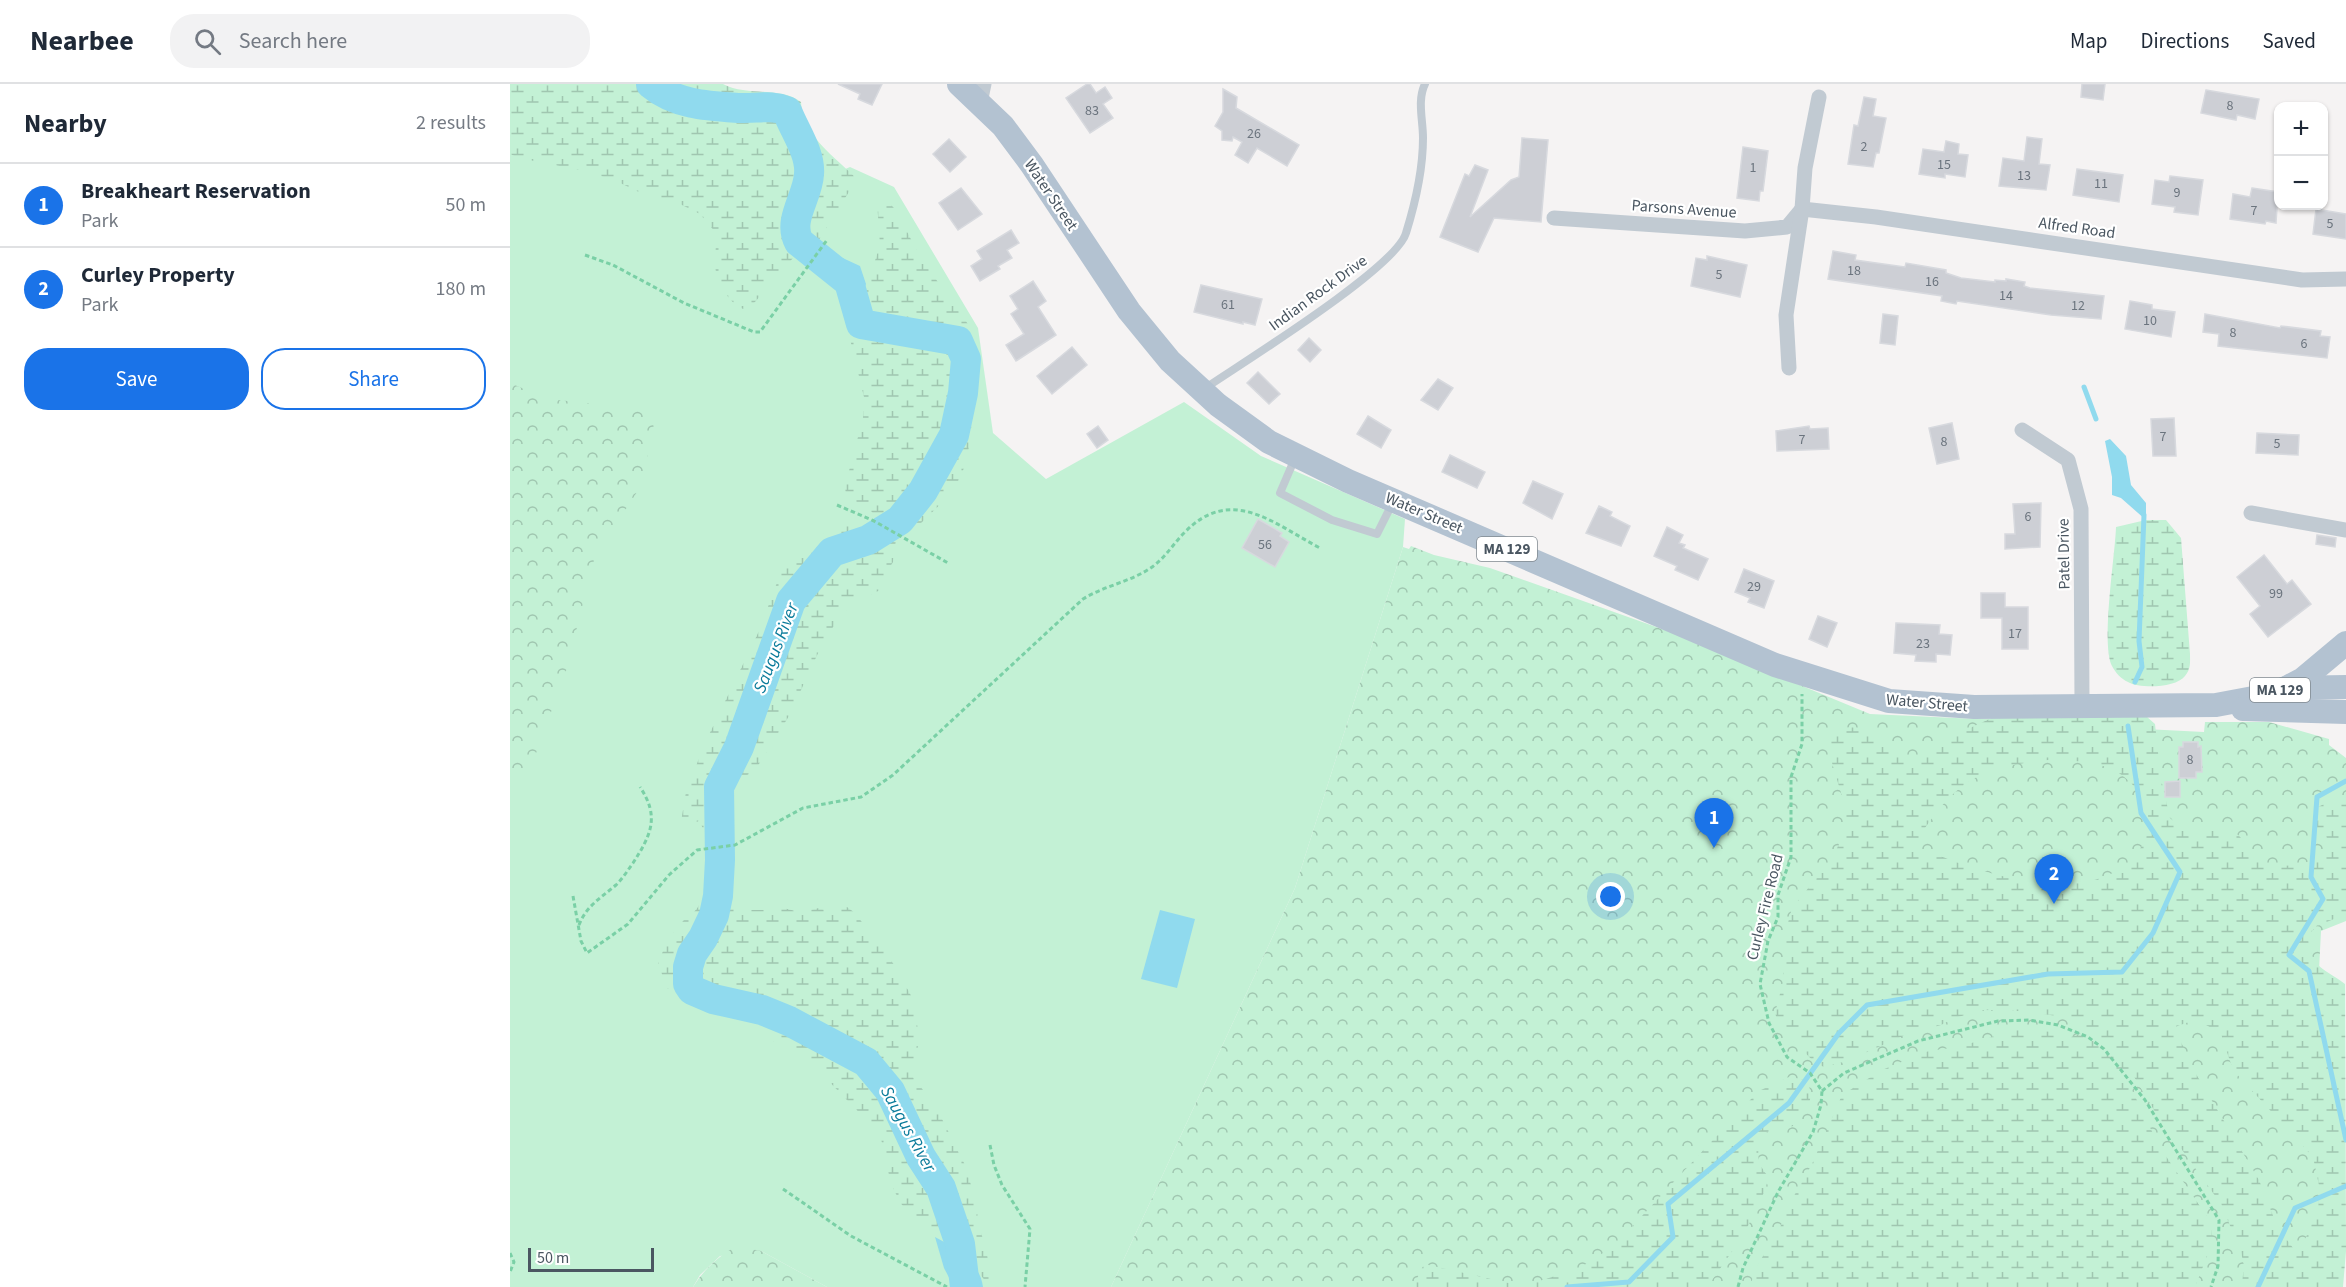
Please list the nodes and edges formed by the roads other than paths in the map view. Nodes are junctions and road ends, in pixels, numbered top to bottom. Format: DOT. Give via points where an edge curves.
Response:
graph roads {
  1 [pos="959,84"];
  2 [pos="1425,84"];
  3 [pos="982,94"];
  4 [pos="1819,98"];
  5 [pos="1802,209"];
  6 [pos="1554,218"];
  7 [pos="2346,279"];
  8 [pos="1789,368"];
  9 [pos="1201,391"];
  10 [pos="2022,430"];
  11 [pos="1295,457"];
  12 [pos="1394,501"];
  13 [pos="2251,513"];
  14 [pos="2346,530"];
  15 [pos="2346,643"];
  16 [pos="2346,687"];
  17 [pos="2286,688"];
  18 [pos="2082,705"];
  19 [pos="2216,705"];
  20 [pos="2346,712"];
  1 -- 3 [label="main road, Water Street / MA 129"];
  2 -- 9 [label="lane, Indian Rock Drive" via="1421,93 1423,140 1406,235 1368,276"];
  3 -- 9 [label="main road, Water Street / MA 129" via="1129,311"];
  4 -- 5 [label="street" via="1805,168"];
  5 -- 6 [label="street, Parsons Avenue" via="1787,227 1745,231"];
  5 -- 7 [label="street, Alfred Road" via="2302,280"];
  5 -- 8 [label="street" via="1786,315"];
  9 -- 11 [label="main road, Water Street / MA 129" via="1251,430"];
  10 -- 18 [label="street, Patel Drive" via="2068,460 2081,509"];
  11 -- 12 [label="main road, Water Street / MA 129"];
  11 -- 12 [label="lane" via="1280,493 1332,520 1377,534"];
  12 -- 18 [label="main road, Water Street / MA 129" via="1776,665 1888,701 1974,707"];
  13 -- 14 [label="street"];
  15 -- 17 [label="main road"];
  16 -- 17 [label="main road, Water Street / MA 129"];
  17 -- 19 [label="main road, Water Street / MA 129"];
  18 -- 19 [label="main road, Water Street / MA 129"];
  19 -- 20 [label="main road, Water Street / MA 129" via="2229,709"];
}
